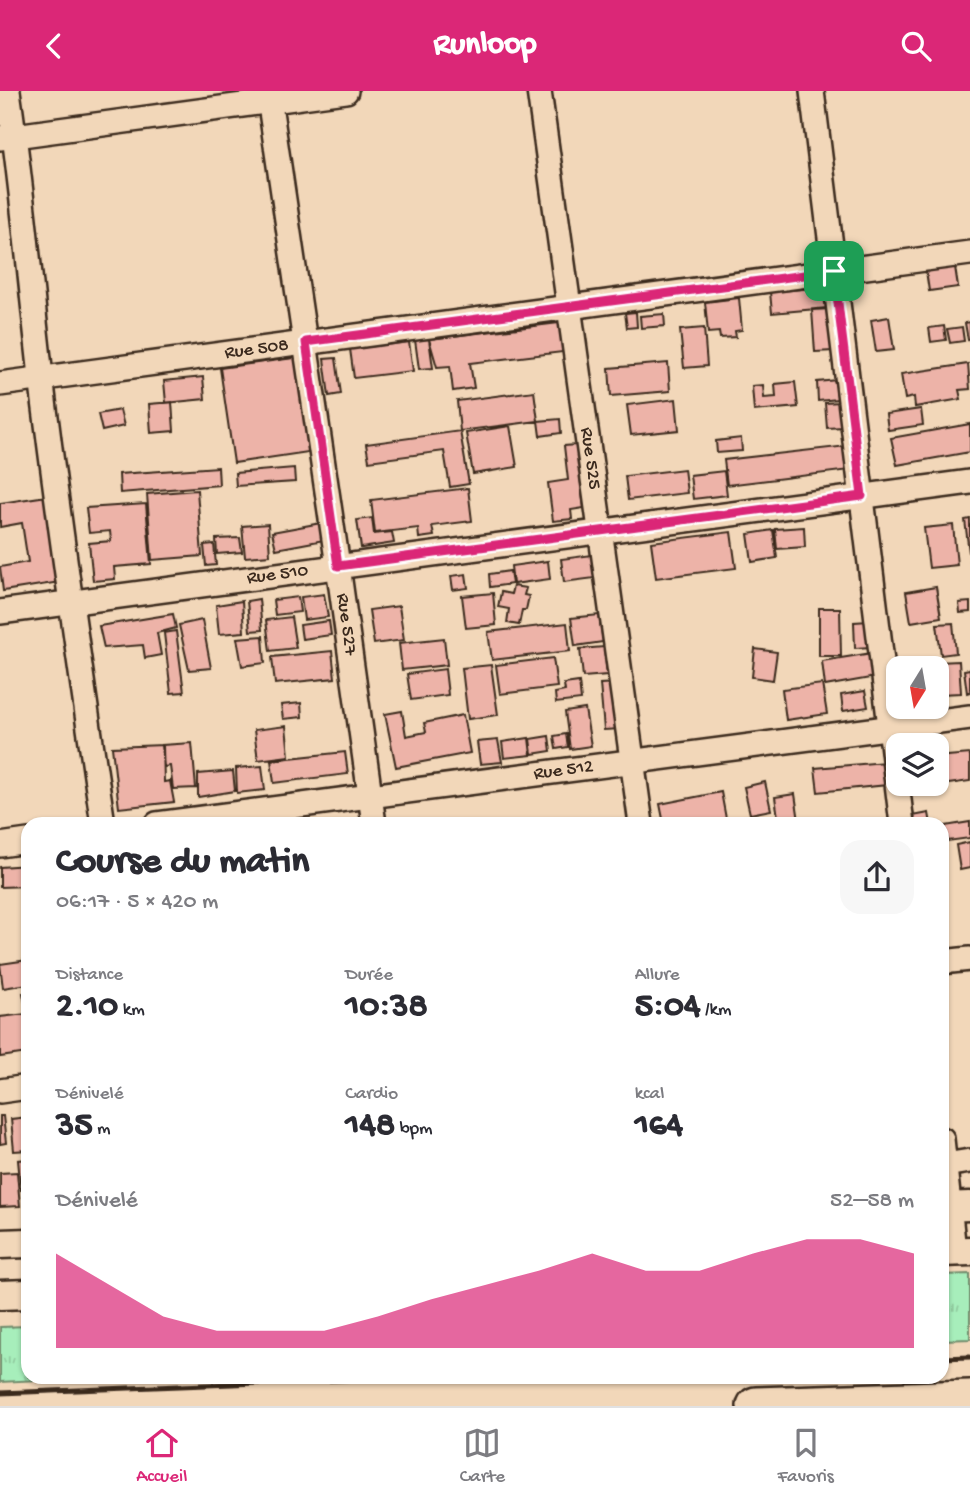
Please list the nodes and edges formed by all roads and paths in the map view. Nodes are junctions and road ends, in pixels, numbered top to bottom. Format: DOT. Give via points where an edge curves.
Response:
graph roads {
  1 [pos="8,91"];
  2 [pos="346,91"];
  3 [pos="539,91"];
  4 [pos="813,91"];
  5 [pos="269,96"];
  6 [pos="7,137"];
  7 [pos="970,253"];
  8 [pos="834,271"];
  9 [pos="570,307"];
  10 [pos="306,342"];
  11 [pos="41,378"];
  12 [pos="0,384"];
  13 [pos="970,482"];
  14 [pos="862,496"];
  15 [pos="601,531"];
  16 [pos="338,566"];
  17 [pos="71,602"];
  18 [pos="0,612"];
  19 [pos="970,717"];
  20 [pos="891,727"];
  21 [pos="632,761"];
  22 [pos="369,796"];
  23 [pos="102,817"];
  24 [pos="210,817"];
  25 [pos="372,817"];
  26 [pos="640,817"];
  27 [pos="901,817"];
  28 [pos="21,842"];
  29 [pos="0,845"];
  30 [pos="970,958"];
  31 [pos="949,961"];
  32 [pos="21,1088"];
  33 [pos="0,1091"];
  34 [pos="970,1161"];
  35 [pos="949,1164"];
  36 [pos="949,1183"];
  37 [pos="954,1206"];
  38 [pos="21,1243"];
  39 [pos="0,1244"];
  40 [pos="955,1251"];
  41 [pos="21,1294"];
  42 [pos="0,1295"];
  43 [pos="970,1399"];
  44 [pos="756,1406"];
  1 -- 6 [label="street"];
  2 -- 5 [label="street"];
  3 -- 9 [label="street, Rue 525"];
  4 -- 8 [label="street"];
  5 -- 6 [label="street"];
  5 -- 10 [label="street, Rue 527"];
  6 -- 11 [label="street"];
  7 -- 8 [label="street, Rue 508"];
  8 -- 9 [label="street, Rue 508"];
  8 -- 14 [label="street"];
  9 -- 10 [label="street, Rue 508"];
  9 -- 15 [label="street, Rue 525"];
  10 -- 11 [label="street, Rue 508"];
  10 -- 16 [label="street, Rue 527"];
  11 -- 12 [label="street, Rue 508"];
  11 -- 17 [label="street"];
  13 -- 14 [label="street, Rue 510"];
  14 -- 15 [label="street, Rue 510"];
  14 -- 20 [label="street"];
  15 -- 16 [label="street, Rue 510"];
  15 -- 21 [label="street, Rue 525"];
  16 -- 17 [label="street, Rue 510"];
  16 -- 22 [label="street, Rue 527"];
  17 -- 18 [label="street, Rue 510"];
  17 -- 23 [label="street"];
  19 -- 20 [label="street, Rue 512"];
  20 -- 21 [label="street, Rue 512"];
  20 -- 27 [label="street"];
  21 -- 22 [label="street, Rue 512"];
  21 -- 26 [label="street, Rue 525"];
  22 -- 24 [label="street, Rue 512"];
  22 -- 25 [label="street, Rue 527"];
  28 -- 29 [label="street"];
  30 -- 31 [label="street"];
  32 -- 33 [label="street"];
  34 -- 35 [label="street"];
  36 -- 37 [label="street"];
  37 -- 40 [label="street"];
  38 -- 39 [label="street"];
  41 -- 42 [label="street"];
  43 -- 44 [label="main road"];
}
